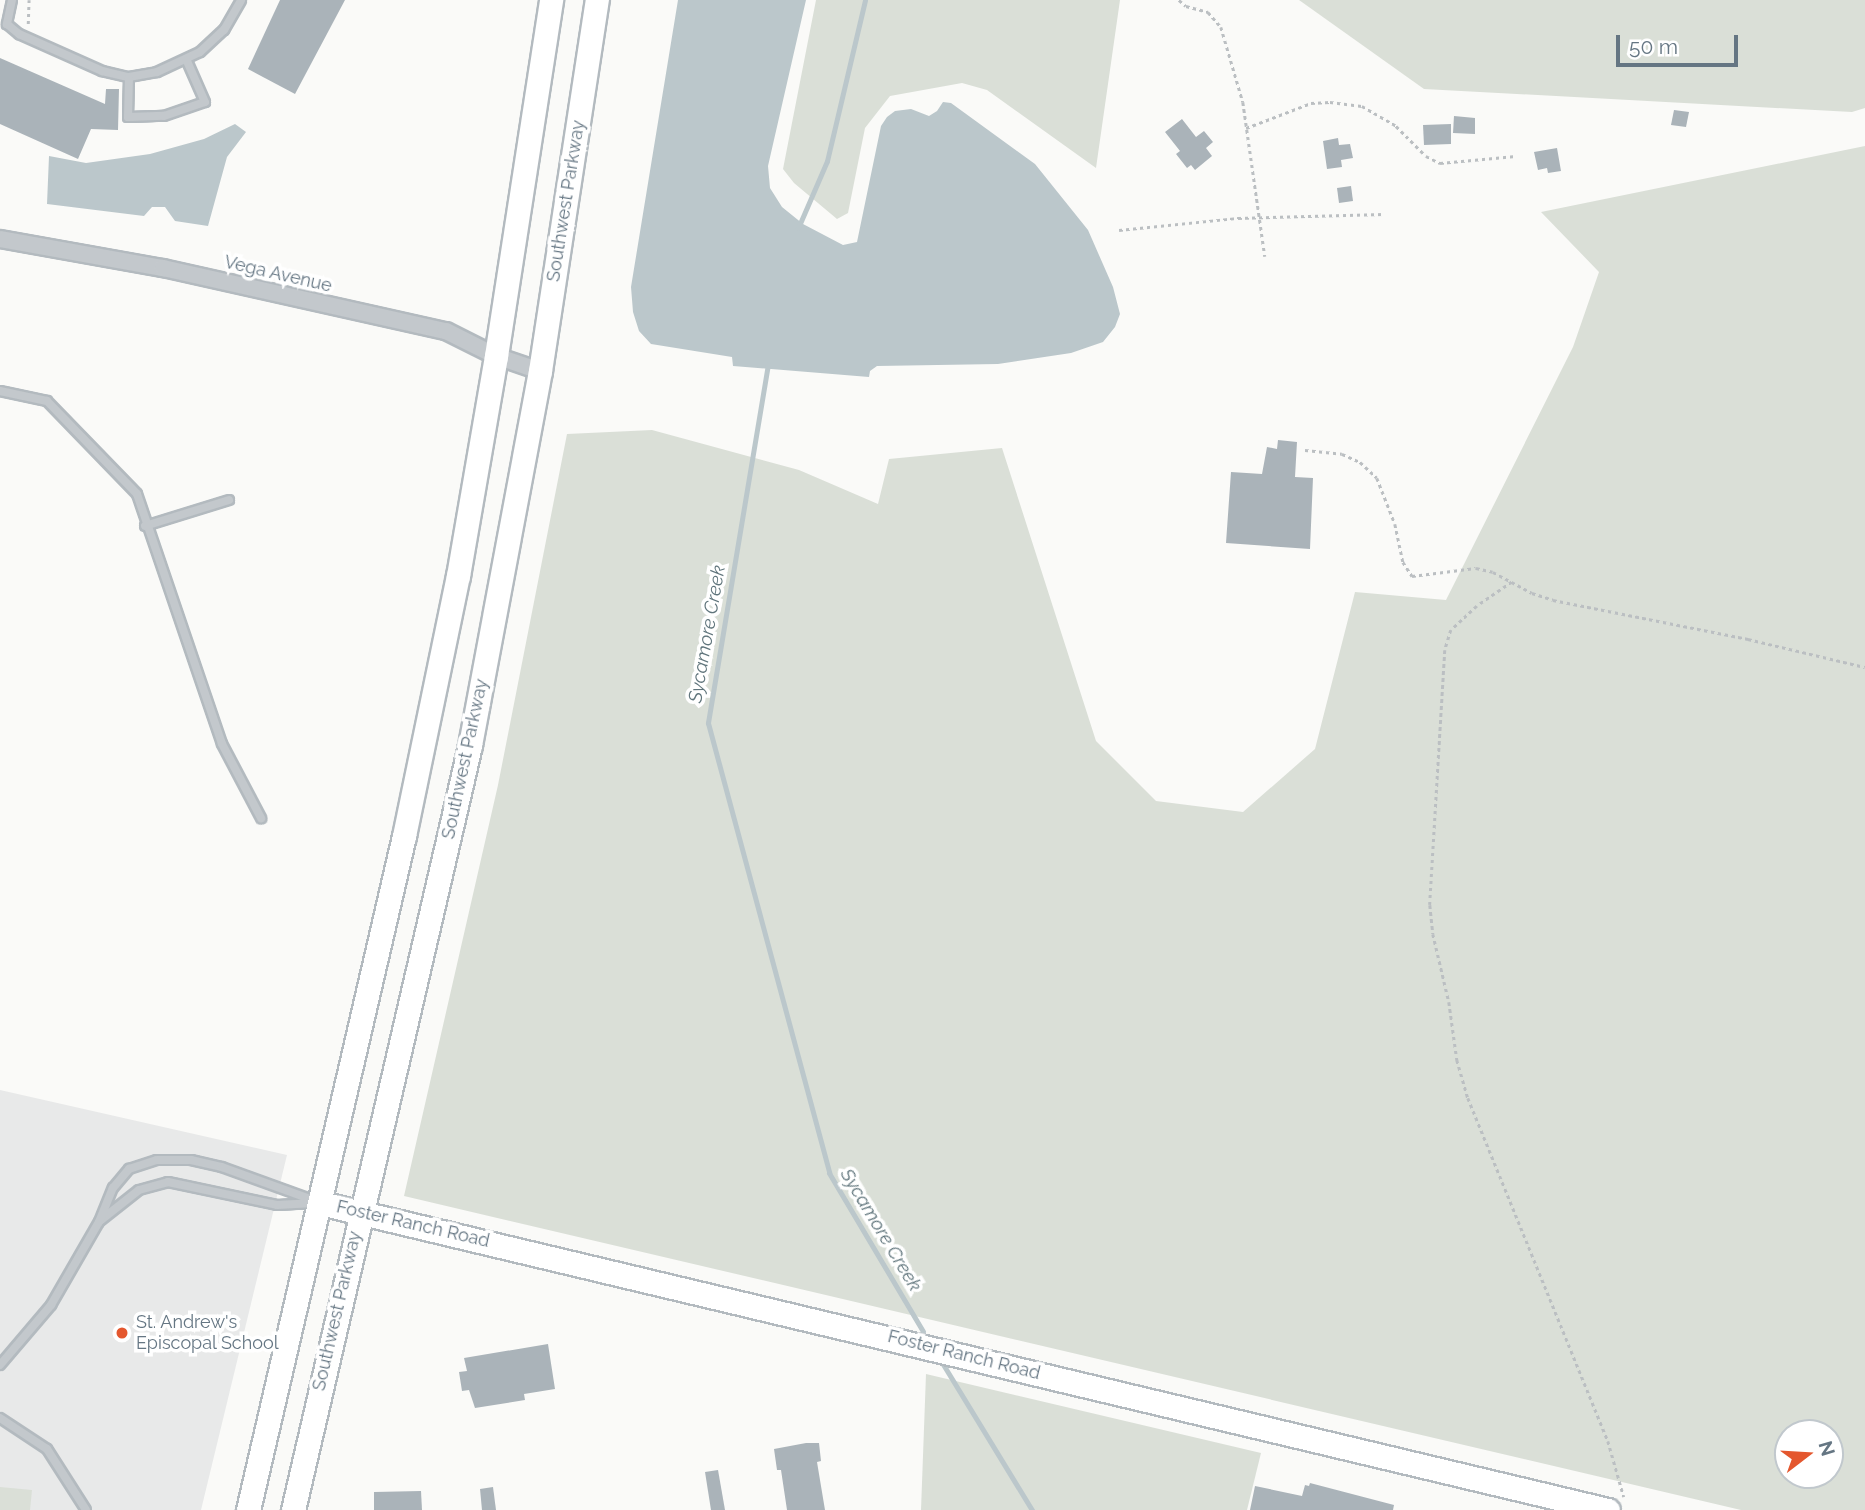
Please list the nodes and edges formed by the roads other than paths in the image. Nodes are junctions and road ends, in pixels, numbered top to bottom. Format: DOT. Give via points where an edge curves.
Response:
graph roads {
  1 [pos="12,0"];
  2 [pos="241,0"];
  3 [pos="551,0"];
  4 [pos="597,0"];
  5 [pos="187,61"];
  6 [pos="129,76"];
  7 [pos="0,239"];
  8 [pos="496,356"];
  9 [pos="540,372"];
  10 [pos="0,391"];
  11 [pos="229,500"];
  12 [pos="145,526"];
  13 [pos="261,818"];
  14 [pos="320,1203"];
  15 [pos="359,1212"];
  16 [pos="99,1222"];
  17 [pos="0,1365"];
  18 [pos="0,1418"];
  19 [pos="1616,1504"];
  20 [pos="86,1510"];
  21 [pos="248,1510"];
  22 [pos="293,1510"];
  1 -- 6 [label="lane" via="7,24 19,34 102,71"];
  2 -- 5 [label="lane" via="224,30"];
  3 -- 8 [label="main road"];
  4 -- 9 [label="main road, Southwest Parkway"];
  5 -- 6 [label="lane"];
  5 -- 6 [label="lane" via="205,102 164,117 128,117"];
  7 -- 8 [label="street, Vega Avenue" via="163,268 446,331"];
  8 -- 9 [label="street, Vega Avenue"];
  8 -- 14 [label="main road" via="404,836"];
  9 -- 15 [label="main road, Southwest Parkway" via="470,745"];
  10 -- 12 [label="lane" via="47,401 137,494"];
  11 -- 12 [label="lane"];
  12 -- 13 [label="lane" via="222,744"];
  14 -- 15 [label="main road, Foster Ranch Road"];
  14 -- 16 [label="lane" via="277,1206 168,1182 139,1190"];
  14 -- 16 [label="lane" via="222,1167 173,1159 130,1169 113,1188"];
  14 -- 21 [label="main road"];
  15 -- 19 [label="main road, Foster Ranch Road"];
  15 -- 22 [label="main road, Southwest Parkway"];
  16 -- 17 [label="lane" via="51,1305"];
  18 -- 20 [label="lane" via="47,1450"];
}
